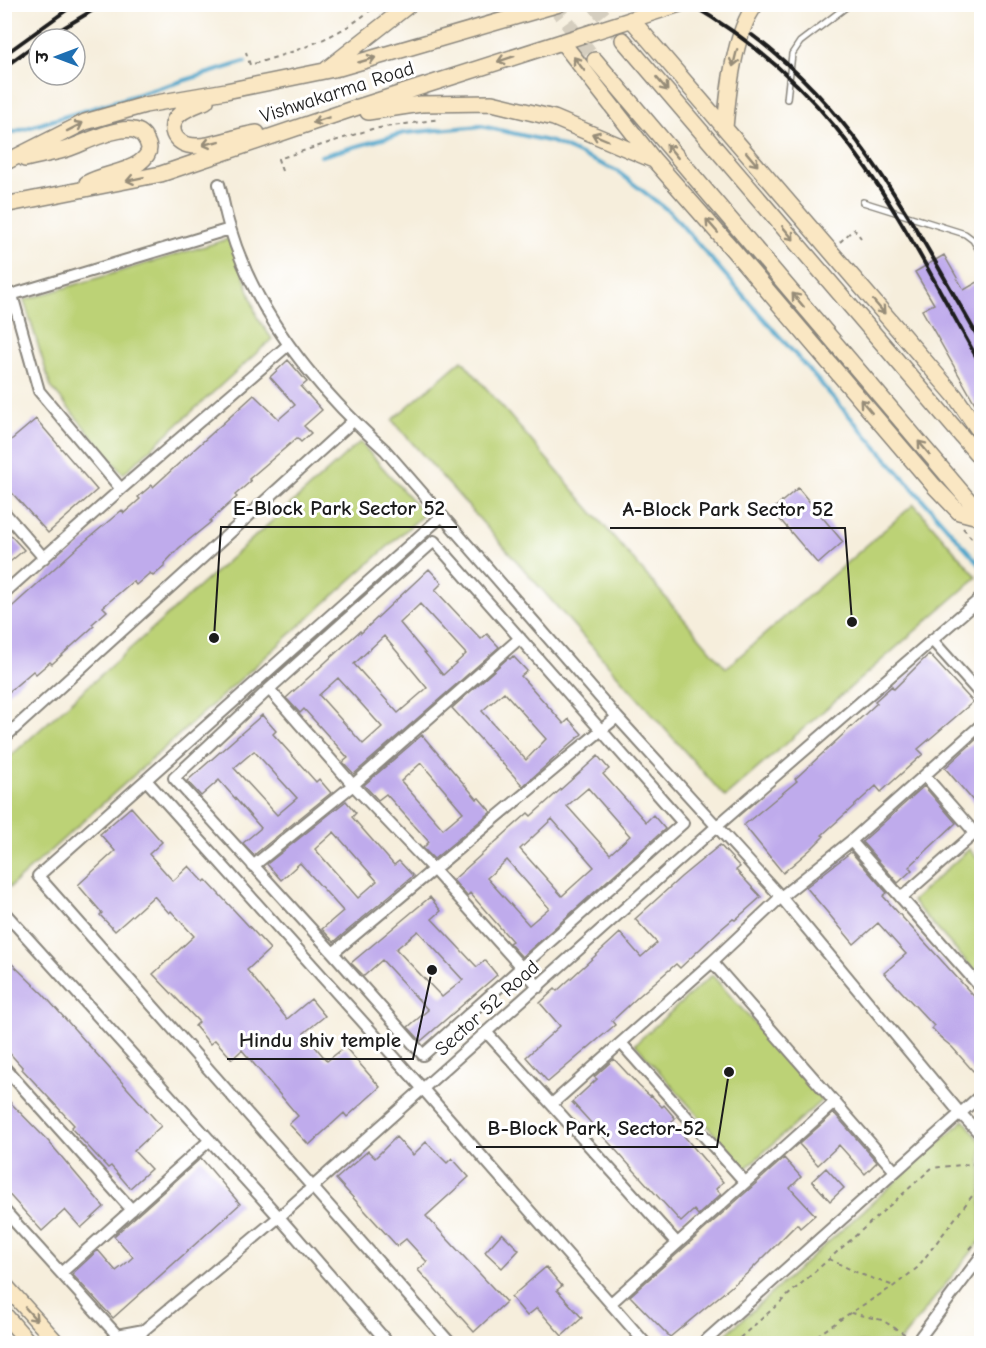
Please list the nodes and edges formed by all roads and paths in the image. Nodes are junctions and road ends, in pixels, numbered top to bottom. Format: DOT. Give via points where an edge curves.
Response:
graph roads {
  1 [pos="377,4"];
  2 [pos="410,4"];
  3 [pos="558,4"];
  4 [pos="680,4"];
  5 [pos="756,4"];
  6 [pos="849,4"];
  7 [pos="539,7"];
  8 [pos="632,19"];
  9 [pos="623,40"];
  10 [pos="562,42"];
  11 [pos="246,52"];
  12 [pos="595,60"];
  13 [pos="322,72"];
  14 [pos="226,91"];
  15 [pos="787,99"];
  16 [pos="350,110"];
  17 [pos="439,119"];
  18 [pos="726,128"];
  19 [pos="290,130"];
  20 [pos="654,160"];
  21 [pos="5,163"];
  22 [pos="282,171"];
  23 [pos="219,184"];
  24 [pos="64,194"];
  25 [pos="863,202"];
  26 [pos="4,205"];
  27 [pos="230,229"];
  28 [pos="861,238"];
  29 [pos="830,250"];
  30 [pos="981,255"];
  31 [pos="8,296"];
  32 [pos="287,346"];
  33 [pos="353,421"];
  34 [pos="981,435"];
  35 [pos="981,460"];
  36 [pos="121,489"];
  37 [pos="4,512"];
  38 [pos="442,516"];
  39 [pos="981,517"];
  40 [pos="44,558"];
  41 [pos="4,593"];
  42 [pos="981,597"];
  43 [pos="520,638"];
  44 [pos="932,640"];
  45 [pos="269,689"];
  46 [pos="981,696"];
  47 [pos="617,717"];
  48 [pos="981,724"];
  49 [pos="602,731"];
  50 [pos="4,738"];
  51 [pos="925,776"];
  52 [pos="146,780"];
  53 [pos="353,785"];
  54 [pos="716,827"];
  55 [pos="978,837"];
  56 [pos="851,841"];
  57 [pos="253,866"];
  58 [pos="434,870"];
  59 [pos="781,897"];
  60 [pos="901,898"];
  61 [pos="4,912"];
  62 [pos="333,953"];
  63 [pos="712,962"];
  64 [pos="520,968"];
  65 [pos="538,987"];
  66 [pos="981,988"];
  67 [pos="487,1033"];
  68 [pos="621,1043"];
  69 [pos="4,1067"];
  70 [pos="423,1089"];
  71 [pos="981,1094"];
  72 [pos="835,1102"];
  73 [pos="552,1104"];
  74 [pos="960,1113"];
  75 [pos="981,1136"];
  76 [pos="210,1140"];
  77 [pos="981,1166"];
  78 [pos="894,1170"];
  79 [pos="745,1182"];
  80 [pos="981,1183"];
  81 [pos="313,1187"];
  82 [pos="4,1210"];
  83 [pos="132,1210"];
  84 [pos="279,1217"];
  85 [pos="677,1243"];
  86 [pos="981,1255"];
  87 [pos="829,1259"];
  88 [pos="61,1273"];
  89 [pos="4,1284"];
  90 [pos="894,1286"];
  91 [pos="610,1303"];
  92 [pos="849,1313"];
  93 [pos="4,1314"];
  94 [pos="144,1330"];
  95 [pos="117,1335"];
  96 [pos="906,1335"];
  97 [pos="30,1344"];
  98 [pos="58,1344"];
  99 [pos="107,1344"];
  100 [pos="133,1344"];
  101 [pos="389,1344"];
  102 [pos="451,1344"];
  103 [pos="646,1344"];
  104 [pos="702,1344"];
  105 [pos="733,1344"];
  106 [pos="813,1344"];
  107 [pos="915,1344"];
  1 -- 11 [label="path" via="329,37 299,50 250,65"];
  2 -- 13 [label="main road"];
  3 -- 7 [label="main road, Vishwakarma Road"];
  4 -- 8 [label="main road, Vishwakarma Road"];
  5 -- 18 [label="main road, one-way" via="735,55"];
  6 -- 15 [label="lane" via="800,42 792,54"];
  13 -- 7 [label="main road, Vishwakarma Road, one-way"];
  8 -- 10 [label="main road, Vishwakarma Road"];
  8 -- 18 [label="main road"];
  9 -- 35 [label="main road, one-way"];
  10 -- 16 [label="main road, Vishwakarma Road, one-way"];
  20 -- 10 [label="main road, one-way"];
  39 -- 12 [label="main road, one-way"];
  13 -- 14 [label="main road, Vishwakarma Road"];
  19 -- 14 [label="main road, one-way" via="252,133 200,146 186,145 177,139 173,122 179,114"];
  21 -- 14 [label="main road, Vishwakarma Road, one-way" via="85,123 145,105"];
  16 -- 19 [label="main road, Vishwakarma Road, one-way"];
  20 -- 16 [label="main road, one-way" via="554,118 492,103"];
  17 -- 22 [label="path" via="372,129 278,159"];
  18 -- 29 [label="main road, one-way"];
  19 -- 24 [label="main road, Vishwakarma Road, one-way" via="161,174"];
  39 -- 20 [label="main road, one-way" via="959,512 934,486"];
  21 -- 24 [label="main road" via="69,148 119,130 136,130 145,136 149,148 138,164 97,177"];
  23 -- 27 [label="street"];
  24 -- 26 [label="main road, Vishwakarma Road"];
  25 -- 30 [label="lane" via="965,234"];
  27 -- 31 [label="street"];
  27 -- 32 [label="street" via="251,282"];
  28 -- 29 [label="path" via="854,230"];
  29 -- 34 [label="main road, one-way" via="955,396"];
  31 -- 36 [label="street" via="39,391"];
  32 -- 33 [label="street"];
  32 -- 36 [label="street"];
  33 -- 38 [label="street" via="385,450"];
  33 -- 50 [label="street"];
  36 -- 40 [label="street"];
  37 -- 40 [label="street"];
  38 -- 47 [label="street"];
  38 -- 52 [label="street"];
  40 -- 41 [label="street"];
  42 -- 44 [label="street, Sector 52 Road"];
  43 -- 45 [label="street" via="434,541"];
  43 -- 49 [label="street"];
  43 -- 53 [label="street"];
  44 -- 46 [label="street"];
  44 -- 54 [label="street, Sector 52 Road"];
  45 -- 53 [label="street"];
  45 -- 57 [label="street" via="174,778"];
  47 -- 49 [label="street"];
  47 -- 54 [label="street"];
  48 -- 51 [label="street"];
  49 -- 58 [label="street"];
  49 -- 64 [label="street" via="683,823"];
  51 -- 55 [label="street"];
  51 -- 56 [label="street"];
  52 -- 70 [label="street"];
  52 -- 81 [label="street" via="38,876"];
  53 -- 57 [label="street"];
  53 -- 58 [label="street"];
  54 -- 59 [label="street"];
  54 -- 65 [label="street, Sector 52 Road"];
  55 -- 60 [label="street"];
  56 -- 59 [label="street"];
  56 -- 60 [label="street"];
  57 -- 62 [label="street"];
  58 -- 62 [label="street"];
  58 -- 64 [label="street"];
  59 -- 63 [label="street"];
  59 -- 74 [label="street"];
  60 -- 66 [label="street"];
  61 -- 76 [label="street"];
  62 -- 64 [label="street" via="423,1055"];
  63 -- 68 [label="street"];
  63 -- 72 [label="street"];
  64 -- 65 [label="street"];
  65 -- 67 [label="street, Sector 52 Road"];
  67 -- 70 [label="street, Sector 52 Road"];
  67 -- 73 [label="street"];
  68 -- 73 [label="street"];
  68 -- 79 [label="street"];
  69 -- 83 [label="street"];
  70 -- 81 [label="street, Sector 52 Road"];
  70 -- 91 [label="street"];
  71 -- 74 [label="street"];
  72 -- 78 [label="street"];
  72 -- 79 [label="street"];
  73 -- 85 [label="street"];
  74 -- 75 [label="street"];
  74 -- 78 [label="street"];
  76 -- 83 [label="street"];
  76 -- 84 [label="street"];
  77 -- 87 [label="path" via="979,1163 932,1168"];
  78 -- 104 [label="street"];
  79 -- 85 [label="street"];
  80 -- 90 [label="path" via="917,1268"];
  81 -- 84 [label="street, Sector 52 Road"];
  81 -- 102 [label="street"];
  82 -- 88 [label="street"];
  83 -- 88 [label="street"];
  84 -- 94 [label="street, Sector 52 Road"];
  84 -- 101 [label="street"];
  85 -- 91 [label="street"];
  86 -- 107 [label="street"];
  87 -- 90 [label="path"];
  87 -- 105 [label="path"];
  88 -- 95 [label="street"];
  89 -- 98 [label="main road, one-way"];
  90 -- 92 [label="path"];
  91 -- 103 [label="street"];
  92 -- 96 [label="path" via="882,1320"];
  92 -- 106 [label="path" via="818,1335"];
  93 -- 97 [label="main road"];
  94 -- 95 [label="street, Sector 52 Road"];
  94 -- 100 [label="street, Sector 52 Road"];
  95 -- 99 [label="street"];
}
